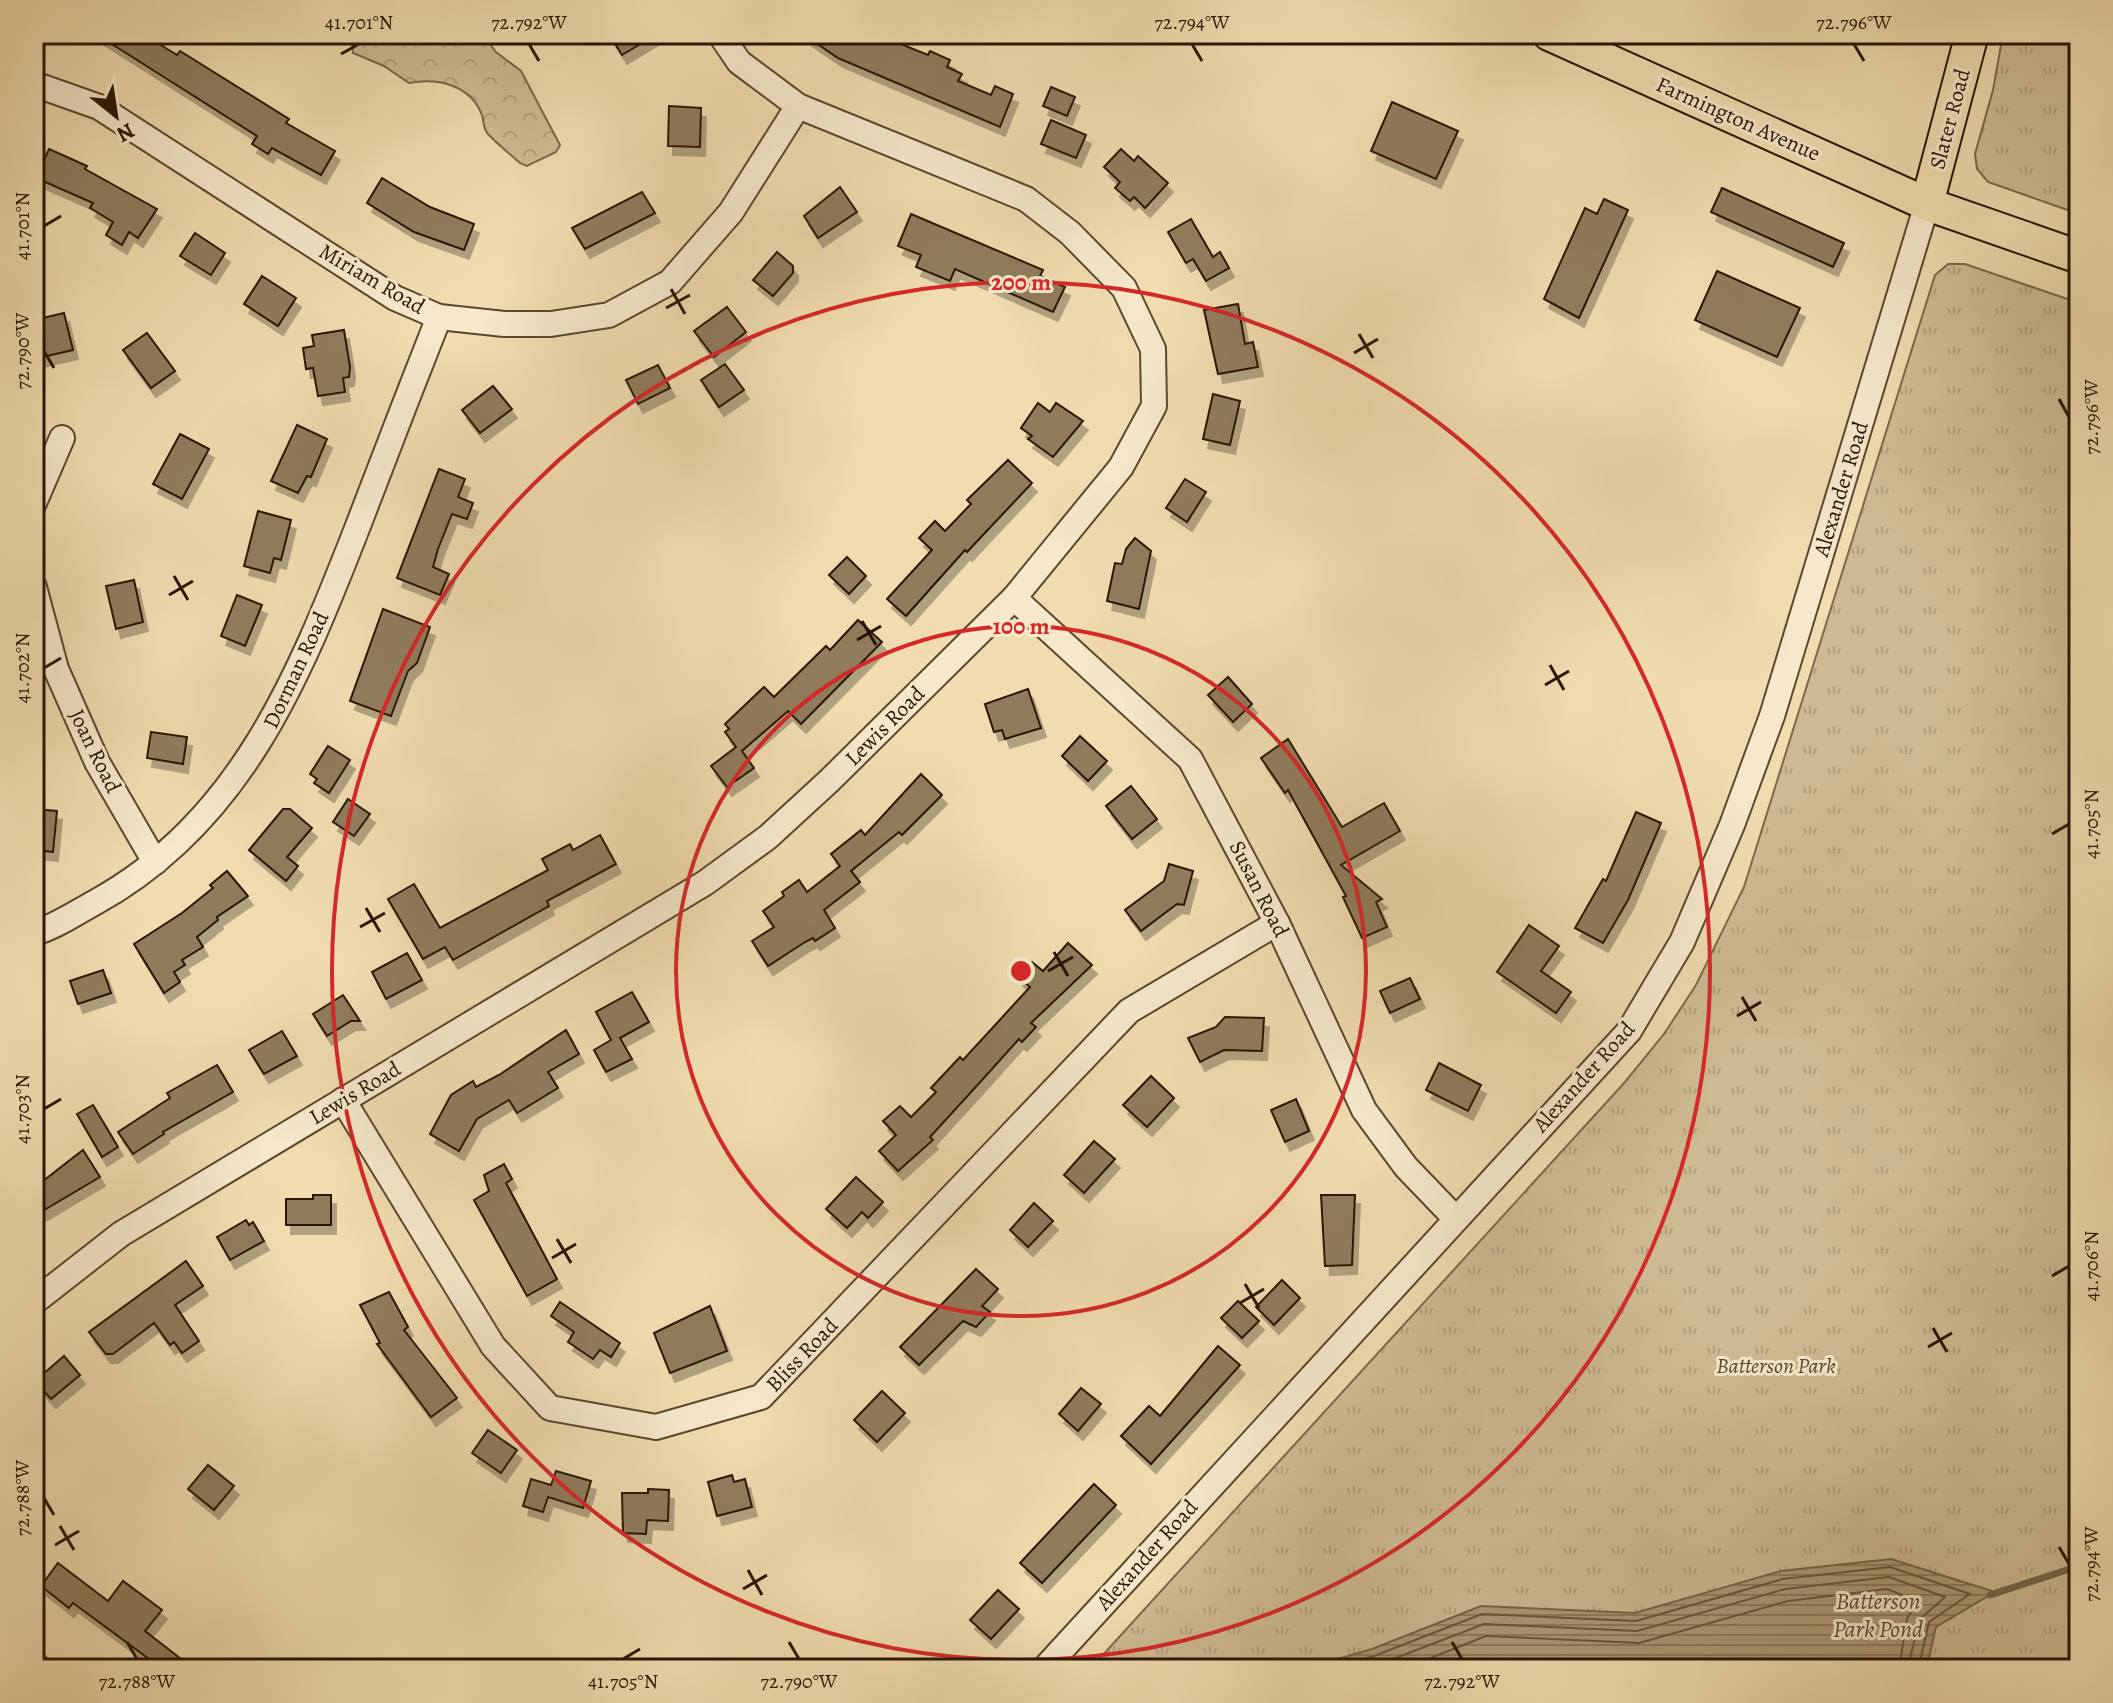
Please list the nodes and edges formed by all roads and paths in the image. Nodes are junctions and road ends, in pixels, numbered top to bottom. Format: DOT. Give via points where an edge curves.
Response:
graph roads {
  1 [pos="720,34"];
  2 [pos="1549,34"];
  3 [pos="1972,34"];
  4 [pos="34,84"];
  5 [pos="798,106"];
  6 [pos="1927,204"];
  7 [pos="2079,257"];
  8 [pos="439,317"];
  9 [pos="62,438"];
  10 [pos="34,503"];
  11 [pos="34,587"];
  12 [pos="1014,598"];
  13 [pos="155,862"];
  14 [pos="1277,923"];
  15 [pos="34,933"];
  16 [pos="343,1100"];
  17 [pos="1455,1218"];
  18 [pos="34,1302"];
  19 [pos="34,1664"];
  20 [pos="40,1669"];
  21 [pos="1044,1669"];
  1 -- 5 [label="street, Lewis Road" via="739,62"];
  2 -- 6 [label="main road, Farmington Avenue"];
  3 -- 6 [label="main road, Slater Road"];
  4 -- 8 [label="street, Miriam Road" via="99,107 395,298"];
  5 -- 8 [label="street, Miriam Road" via="731,212 670,282 609,315 551,324"];
  5 -- 12 [label="street, Lewis Road" via="1026,199 1070,233 1124,288 1153,349 1154,406 1121,467"];
  6 -- 7 [label="main road, Farmington Avenue"];
  6 -- 17 [label="street, Alexander Road" via="1772,716 1682,942 1629,1031"];
  8 -- 13 [label="street, Dorman Road" via="314,638 265,736 213,809"];
  9 -- 10 [label="street"];
  11 -- 13 [label="street, Joan Road" via="56,669 85,735"];
  12 -- 14 [label="street, Susan Road" via="1190,759"];
  12 -- 16 [label="street, Lewis Road" via="768,837 705,883"];
  13 -- 15 [label="street, Dorman Road" via="115,892"];
  14 -- 16 [label="street, Bliss Road" via="1129,1011 761,1397 656,1427 550,1408 493,1346"];
  14 -- 17 [label="street, Susan Road" via="1364,1110 1406,1167"];
  16 -- 18 [label="street, Lewis Road" via="121,1234"];
  17 -- 21 [label="street, Alexander Road"];
  19 -- 20 [label="street"];
}
